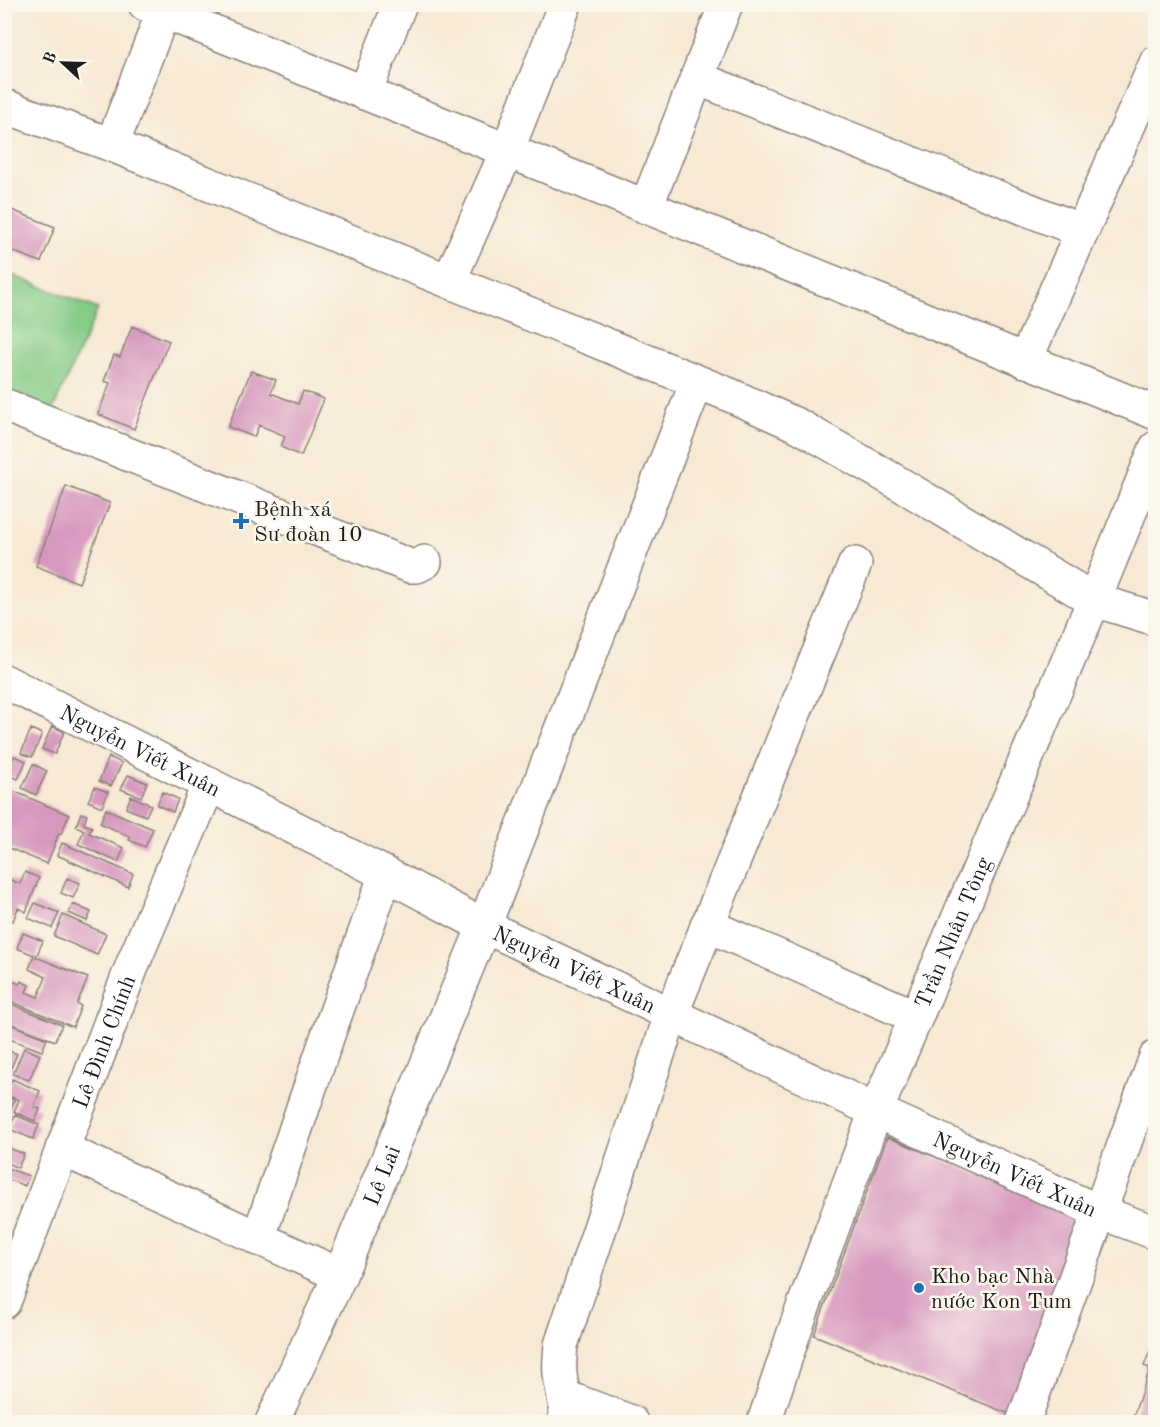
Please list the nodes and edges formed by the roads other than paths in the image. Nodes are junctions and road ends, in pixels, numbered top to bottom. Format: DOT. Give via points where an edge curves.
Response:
graph roads {
  1 [pos="400,4"];
  2 [pos="565,4"];
  3 [pos="726,4"];
  4 [pos="154,8"];
  5 [pos="1155,63"];
  6 [pos="697,78"];
  7 [pos="365,93"];
  8 [pos="4,106"];
  9 [pos="112,145"];
  10 [pos="507,151"];
  11 [pos="646,207"];
  12 [pos="1082,231"];
  13 [pos="449,281"];
  14 [pos="1025,361"];
  15 [pos="697,382"];
  16 [pos="4,405"];
  17 [pos="1155,413"];
  18 [pos="1155,448"];
  19 [pos="424,562"];
  20 [pos="855,564"];
  21 [pos="1094,600"];
  22 [pos="1155,619"];
  23 [pos="8,692"];
  24 [pos="208,784"];
  25 [pos="386,874"];
  26 [pos="707,925"];
  27 [pos="484,926"];
  28 [pos="671,1014"];
  29 [pos="916,1017"];
  30 [pos="1155,1057"];
  31 [pos="876,1111"];
  32 [pos="62,1149"];
  33 [pos="1100,1212"];
  34 [pos="1155,1233"];
  35 [pos="258,1239"];
  36 [pos="340,1275"];
  37 [pos="6,1292"];
  38 [pos="565,1410"];
  39 [pos="272,1422"];
  40 [pos="631,1422"];
  41 [pos="764,1422"];
  42 [pos="1023,1422"];
  1 -- 7 [label="street"];
  2 -- 10 [label="street"];
  3 -- 6 [label="street"];
  4 -- 7 [label="street"];
  4 -- 9 [label="street"];
  5 -- 12 [label="street"];
  6 -- 11 [label="street"];
  6 -- 12 [label="street"];
  7 -- 10 [label="street"];
  8 -- 9 [label="street"];
  9 -- 13 [label="street"];
  10 -- 11 [label="street"];
  10 -- 13 [label="street"];
  11 -- 14 [label="street"];
  12 -- 14 [label="street"];
  13 -- 15 [label="street"];
  14 -- 17 [label="street"];
  15 -- 21 [label="street" via="799,426"];
  15 -- 27 [label="street, Lê Lai"];
  16 -- 19 [label="street" via="410,566"];
  18 -- 21 [label="street, Trần Nhân Tông"];
  20 -- 26 [label="street"];
  21 -- 22 [label="street"];
  21 -- 29 [label="street, Trần Nhân Tông"];
  23 -- 24 [label="street, Nguyễn Viết Xuân"];
  24 -- 25 [label="street, Nguyễn Viết Xuân"];
  24 -- 32 [label="street, Lê Đình Chính"];
  25 -- 27 [label="street, Nguyễn Viết Xuân"];
  25 -- 35 [label="street"];
  26 -- 28 [label="street"];
  26 -- 29 [label="street"];
  27 -- 28 [label="street, Nguyễn Viết Xuân"];
  27 -- 36 [label="street, Lê Lai"];
  28 -- 31 [label="street, Nguyễn Viết Xuân"];
  28 -- 38 [label="street" via="561,1345"];
  29 -- 31 [label="street, Trần Nhân Tông"];
  30 -- 33 [label="street"];
  31 -- 33 [label="street, Nguyễn Viết Xuân"];
  31 -- 41 [label="street, Trần Nhân Tông"];
  32 -- 35 [label="street"];
  32 -- 37 [label="street, Lê Đình Chính"];
  33 -- 34 [label="street, Nguyễn Viết Xuân"];
  33 -- 42 [label="street"];
  35 -- 36 [label="street"];
  36 -- 39 [label="street, Lê Lai"];
  38 -- 40 [label="street"];
}
